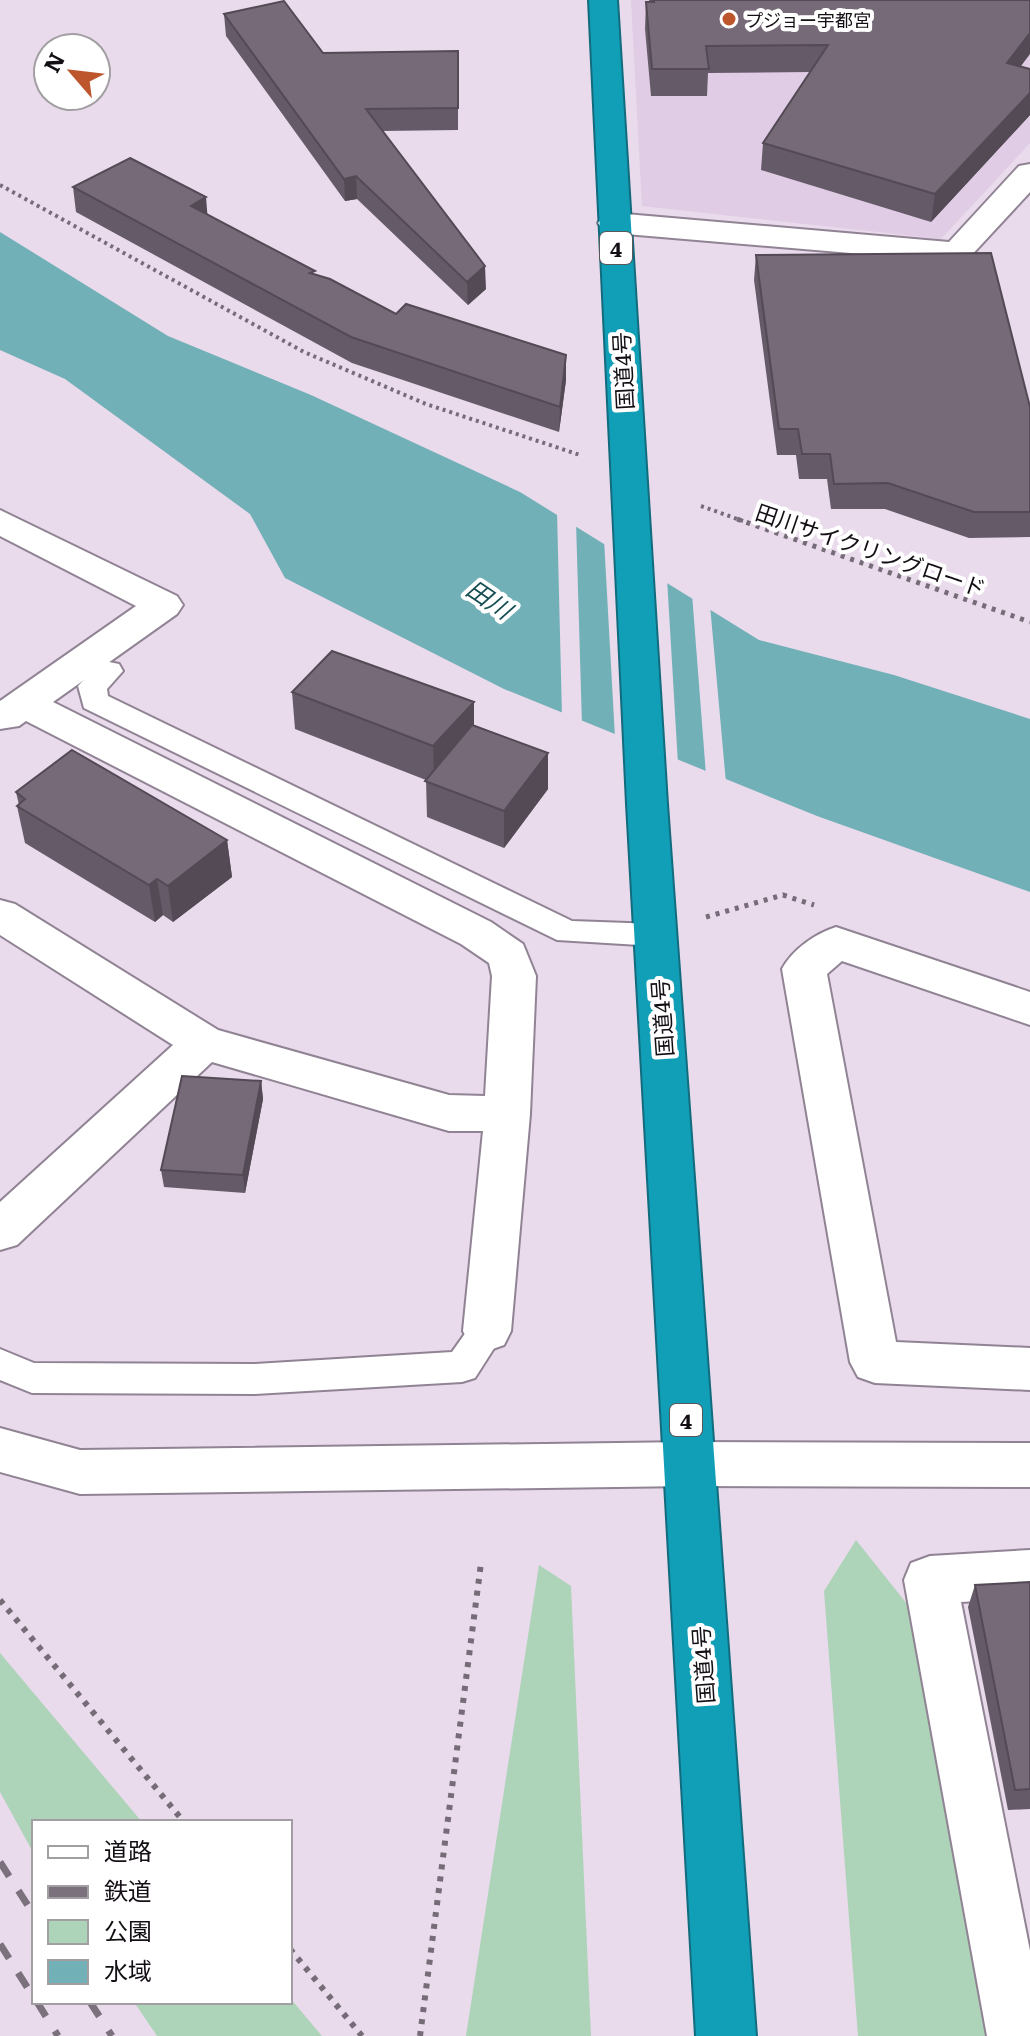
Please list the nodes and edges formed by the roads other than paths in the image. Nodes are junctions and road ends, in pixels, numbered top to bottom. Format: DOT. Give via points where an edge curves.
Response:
graph roads {
  1 [pos="603,0"];
  2 [pos="1030,173"];
  3 [pos="614,223"];
  4 [pos="0,521"];
  5 [pos="109,671"];
  6 [pos="12,712"];
  7 [pos="426,863"];
  8 [pos="395,892"];
  9 [pos="0,915"];
  10 [pos="656,935"];
  11 [pos="1030,1009"];
  12 [pos="204,1043"];
  13 [pos="507,1114"];
  14 [pos="0,1231"];
  15 [pos="487,1331"];
  16 [pos="0,1364"];
  17 [pos="1030,1369"];
  18 [pos="0,1450"];
  19 [pos="689,1464"];
  20 [pos="1030,1465"];
  21 [pos="1030,1574"];
  22 [pos="1013,1922"];
  23 [pos="726,2036"];
  24 [pos="1017,2036"];
  1 -- 3 [label="highway, 国道4号 / 4"];
  2 -- 3 [label="street" via="957,252"];
  3 -- 10 [label="highway, 国道4号 / 4"];
  4 -- 6 [label="street" via="164,605"];
  5 -- 7 [label="lane" via="92,686 94,701"];
  6 -- 8 [label="street"];
  7 -- 8 [label="lane"];
  7 -- 10 [label="lane" via="568,932"];
  8 -- 13 [label="street" via="508,955 514,976"];
  9 -- 12 [label="street"];
  10 -- 19 [label="highway, 国道4号 / 4"];
  11 -- 17 [label="street" via="836,943 804,969 875,1362"];
  12 -- 13 [label="street" via="449,1113"];
  12 -- 14 [label="street"];
  13 -- 15 [label="street"];
  15 -- 16 [label="lane" via="462,1367 255,1379 32,1378"];
  18 -- 19 [label="street" via="80,1472"];
  19 -- 20 [label="street"];
  19 -- 23 [label="highway, 国道4号 / 4"];
  21 -- 22 [label="street" via="930,1580"];
  22 -- 24 [label="street"];
}
